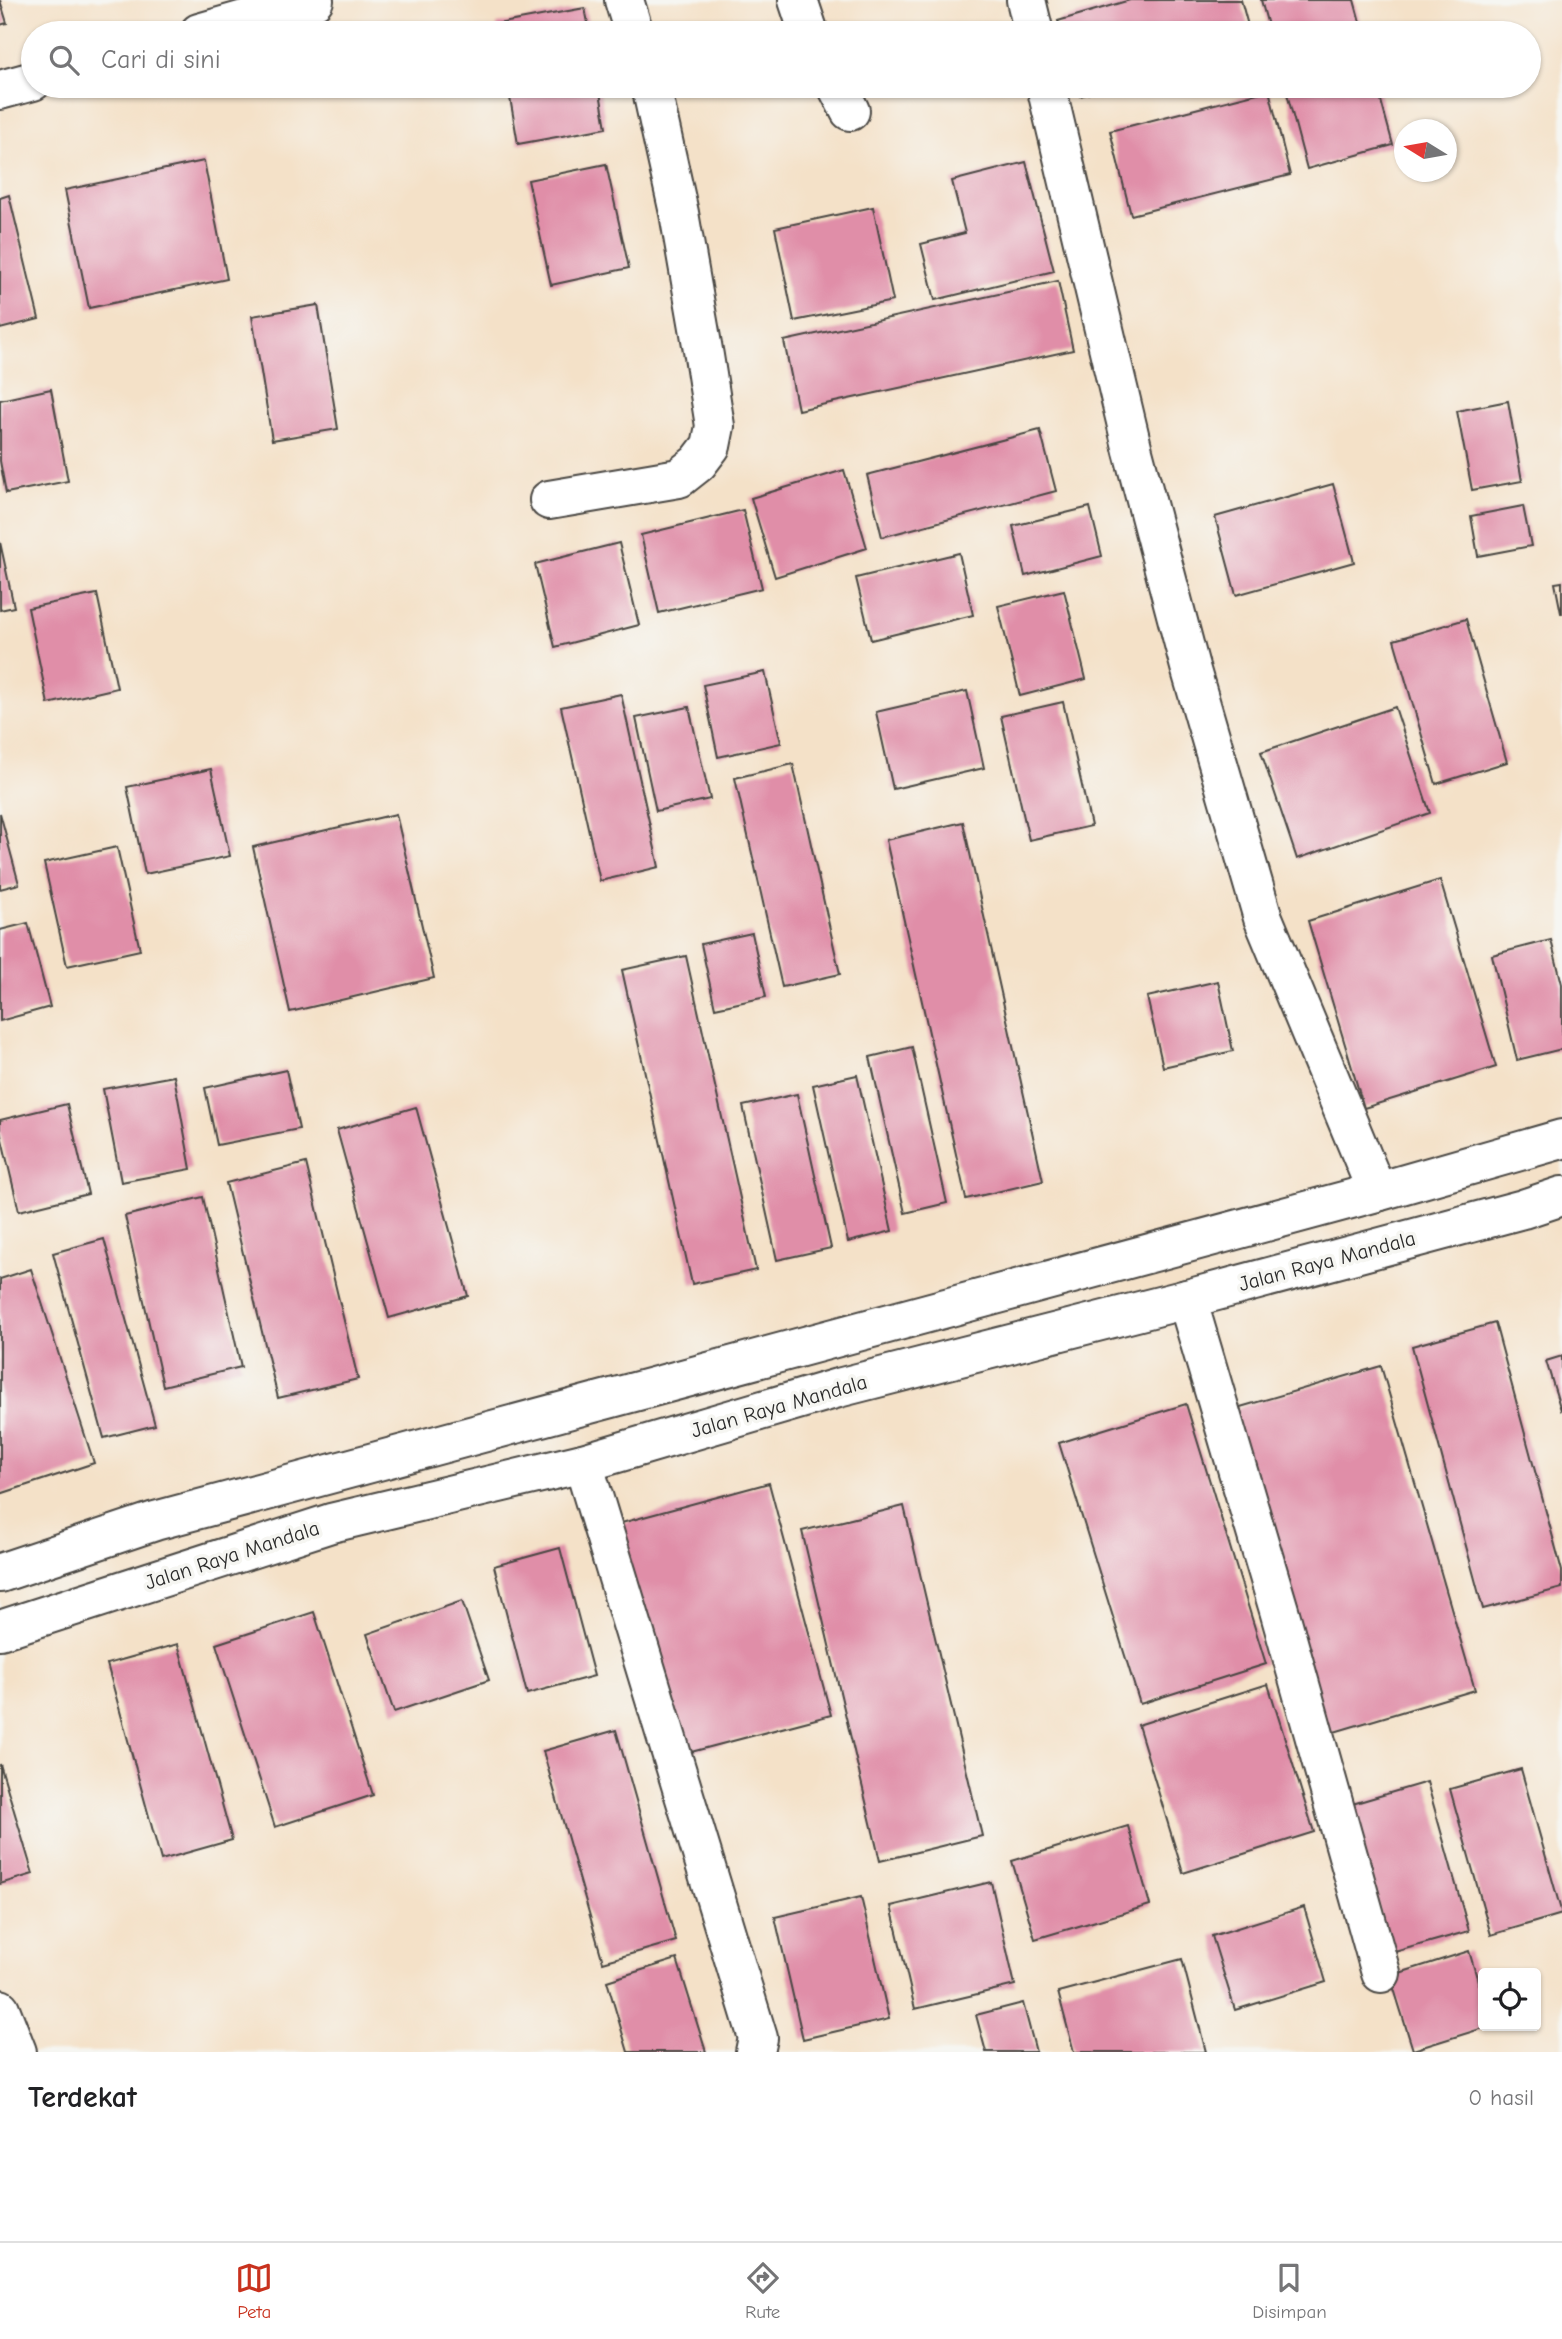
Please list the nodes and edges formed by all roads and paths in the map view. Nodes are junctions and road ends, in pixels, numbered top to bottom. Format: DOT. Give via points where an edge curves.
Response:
graph roads {
  1 [pos="314,0"];
  2 [pos="624,0"];
  3 [pos="798,0"];
  4 [pos="1026,0"];
  5 [pos="241,21"];
  6 [pos="630,21"];
  7 [pos="805,21"];
  8 [pos="1031,21"];
  9 [pos="21,84"];
  10 [pos="0,90"];
  11 [pos="654,98"];
  12 [pos="1049,98"];
  13 [pos="549,500"];
  14 [pos="1562,1139"];
  15 [pos="1377,1192"];
  16 [pos="1562,1196"];
  17 [pos="1186,1299"];
  18 [pos="583,1462"];
  19 [pos="319,1477"];
  20 [pos="331,1523"];
  21 [pos="0,1573"];
  22 [pos="0,1630"];
  23 [pos="1381,1973"];
  24 [pos="0,2009"];
  25 [pos="17,2052"];
  26 [pos="755,2052"];
  1 -- 5 [label="main road"];
  2 -- 6 [label="main road"];
  3 -- 7 [label="main road"];
  4 -- 8 [label="main road"];
  9 -- 10 [label="main road"];
  11 -- 13 [label="main road" via="704,356 715,426 711,446 679,478"];
  12 -- 15 [label="main road" via="1140,478 1263,918"];
  14 -- 15 [label="main road"];
  15 -- 19 [label="main road"];
  16 -- 17 [label="main road, Jalan Raya Mandala"];
  17 -- 18 [label="main road, Jalan Raya Mandala" via="838,1388"];
  17 -- 23 [label="main road"];
  18 -- 20 [label="main road, Jalan Raya Mandala"];
  18 -- 26 [label="main road" via="758,2038"];
  19 -- 20 [label="main road"];
  19 -- 21 [label="main road" via="155,1521"];
  20 -- 22 [label="main road, Jalan Raya Mandala"];
  24 -- 25 [label="main road"];
}
